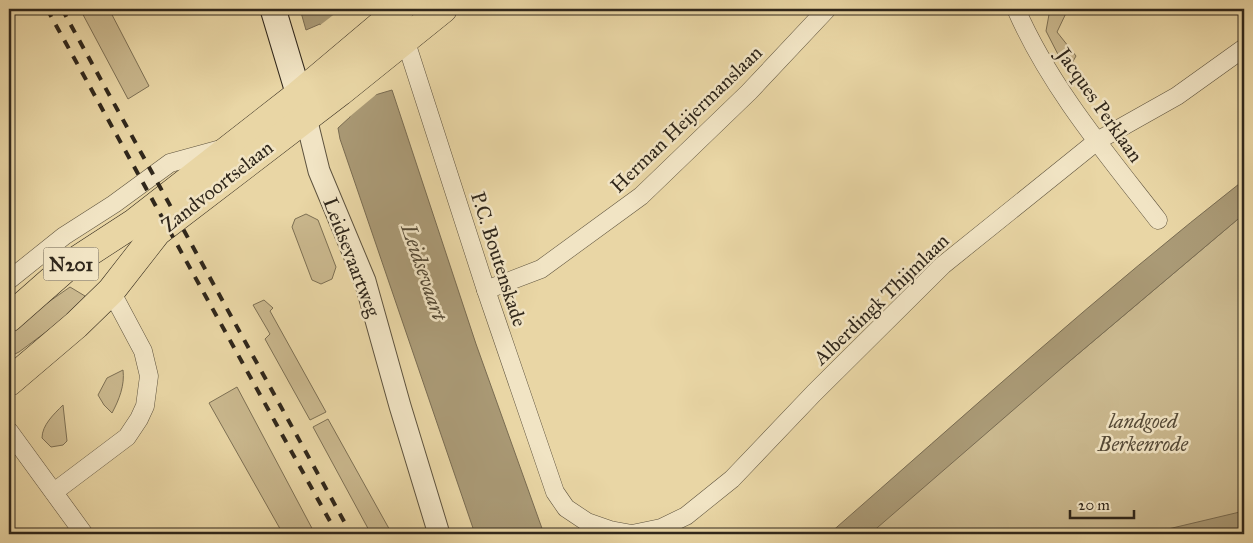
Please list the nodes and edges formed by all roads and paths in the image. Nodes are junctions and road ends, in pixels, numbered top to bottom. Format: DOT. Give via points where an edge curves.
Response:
graph roads {
  1 [pos="273,9"];
  2 [pos="400,9"];
  3 [pos="443,9"];
  4 [pos="828,9"];
  5 [pos="1016,9"];
  6 [pos="405,39"];
  7 [pos="1244,48"];
  8 [pos="336,79"];
  9 [pos="302,106"];
  10 [pos="1097,141"];
  11 [pos="234,145"];
  12 [pos="1158,220"];
  13 [pos="68,266"];
  14 [pos="9,280"];
  15 [pos="486,290"];
  16 [pos="111,291"];
  17 [pos="9,318"];
  18 [pos="9,382"];
  19 [pos="9,431"];
  20 [pos="54,492"];
  21 [pos="555,492"];
  22 [pos="84,534"];
  23 [pos="439,534"];
  1 -- 9 [label="main road, Leidsevaartweg"];
  2 -- 8 [label="main road, Zandvoortselaan / N201" via="362,41"];
  3 -- 6 [label="main road, Zandvoortselaan / N201"];
  4 -- 15 [label="street, Herman Heijermanslaan" via="750,92 642,196 541,269"];
  5 -- 10 [label="street, Jacques Perklaan" via="1027,35 1054,80"];
  6 -- 8 [label="main road, Zandvoortselaan / N201" via="370,67"];
  6 -- 15 [label="street, P.C. Boutenskade"];
  7 -- 10 [label="street, Alberdingk Thijmlaan" via="1177,96"];
  8 -- 9 [label="main road, Zandvoortselaan / N201"];
  9 -- 11 [label="main road, Zandvoortselaan / N201"];
  9 -- 16 [label="main road, Zandvoortselaan / N201" via="157,232"];
  9 -- 23 [label="street, Leidsevaartweg" via="319,171 365,281"];
  10 -- 12 [label="street, Jacques Perklaan"];
  10 -- 21 [label="street, Alberdingk Thijmlaan" via="943,266 732,479 686,516 661,528 624,533 587,522 566,508"];
  11 -- 13 [label="main road, Zandvoortselaan / N201" via="134,223"];
  11 -- 14 [label="street, Zandvoortselaan" via="170,164 64,236"];
  13 -- 16 [label="main road, N201" via="90,266 101,273"];
  13 -- 17 [label="main road, Zandvoortselaan / N201"];
  15 -- 21 [label="street, P.C. Boutenskade"];
  16 -- 18 [label="main road, Zandvoortselaan / N201"];
  16 -- 20 [label="street" via="143,351 149,376 145,406 128,437"];
  19 -- 20 [label="street"];
  20 -- 22 [label="street"];
}
